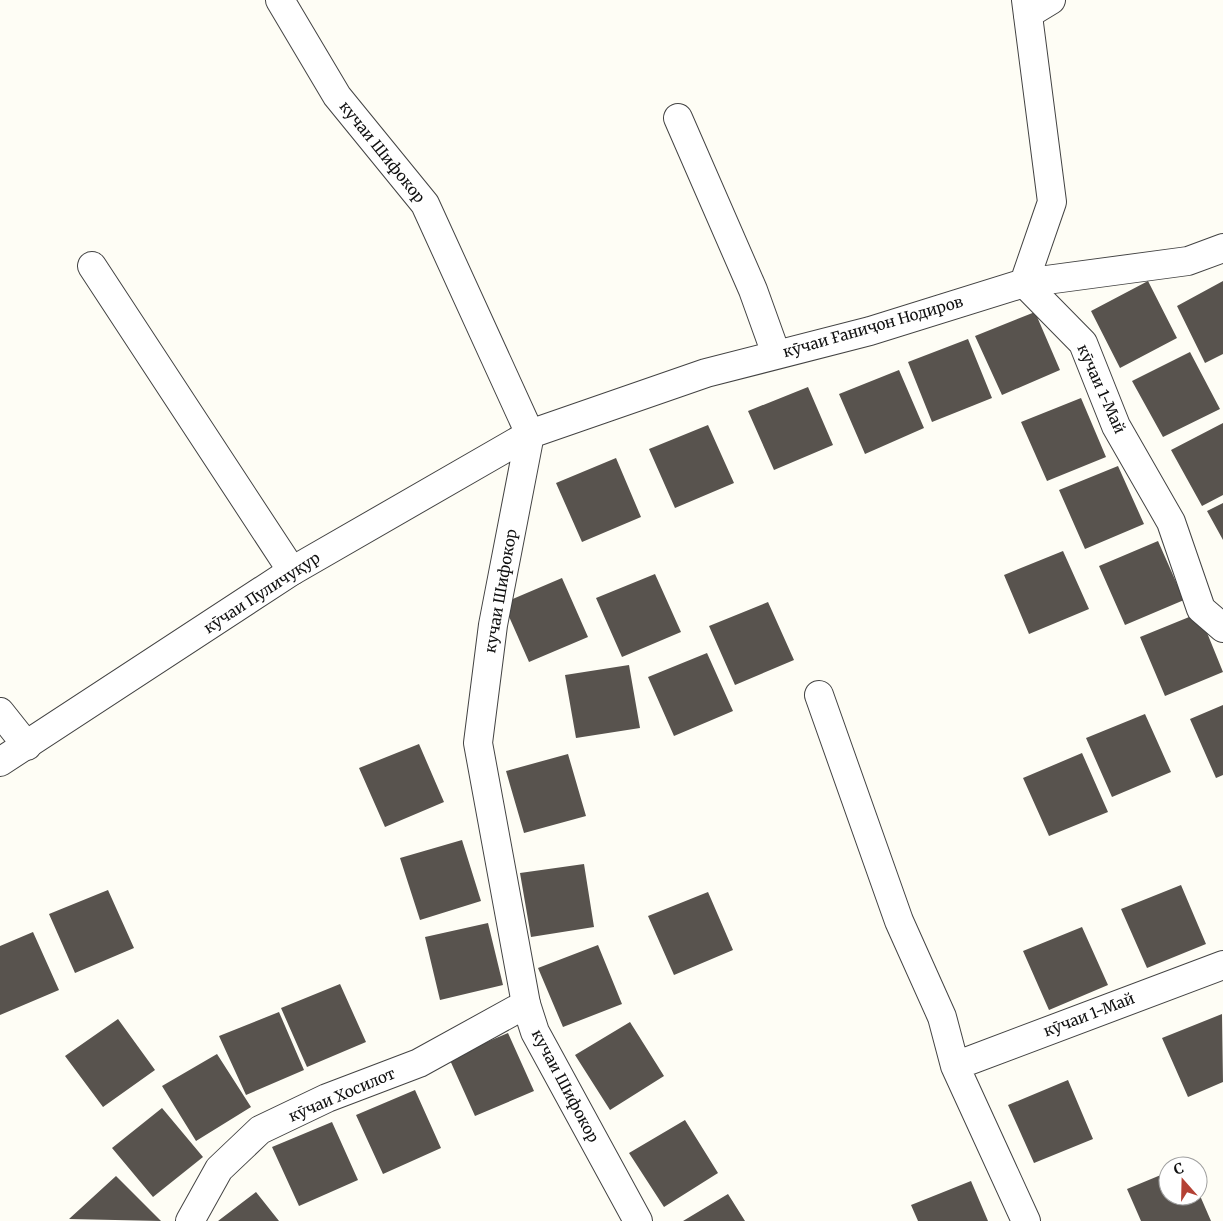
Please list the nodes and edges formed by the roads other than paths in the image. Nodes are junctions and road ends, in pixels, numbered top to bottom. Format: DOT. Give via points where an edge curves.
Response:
graph roads {
  1 [pos="280,0"];
  2 [pos="1050,0"];
  3 [pos="1027,7"];
  4 [pos="678,118"];
  5 [pos="1223,248"];
  6 [pos="92,266"];
  7 [pos="1024,283"];
  8 [pos="776,354"];
  9 [pos="530,434"];
  10 [pos="292,571"];
  11 [pos="1223,628"];
  12 [pos="819,695"];
  13 [pos="0,712"];
  14 [pos="27,746"];
  15 [pos="0,762"];
  16 [pos="1223,965"];
  17 [pos="526,1004"];
  18 [pos="955,1066"];
  19 [pos="190,1221"];
  20 [pos="638,1221"];
  21 [pos="1026,1221"];
  1 -- 9 [label="street, кучаи Шифокор" via="337,96 425,204"];
  2 -- 3 [label="street"];
  3 -- 7 [label="street" via="1052,202"];
  4 -- 8 [label="street" via="753,290"];
  5 -- 7 [label="street, кӯчаи Ғаниҷон Нодиров" via="1188,261"];
  6 -- 10 [label="street"];
  7 -- 8 [label="street, кӯчаи Ғаниҷон Нодиров" via="870,331"];
  7 -- 11 [label="street, кӯчаи 1-Май" via="1083,343 1116,426 1171,522 1201,609"];
  8 -- 9 [label="street, кӯчаи Ғаниҷон Нодиров" via="706,373"];
  9 -- 10 [label="street, кӯчаи Пуличуқур"];
  9 -- 17 [label="street, кучаи Шифокор" via="493,625 478,743"];
  10 -- 14 [label="street, кӯчаи Пуличуқур"];
  12 -- 18 [label="street" via="900,922 942,1018"];
  13 -- 14 [label="street"];
  14 -- 15 [label="street, кӯчаи Пуличуқур"];
  16 -- 18 [label="street, кӯчаи 1-Май"];
  17 -- 19 [label="street, кӯчаи Хосилот" via="419,1063 327,1098 260,1130 219,1169"];
  17 -- 20 [label="street, кучаи Шифокор" via="535,1032"];
  18 -- 21 [label="street"];
}
